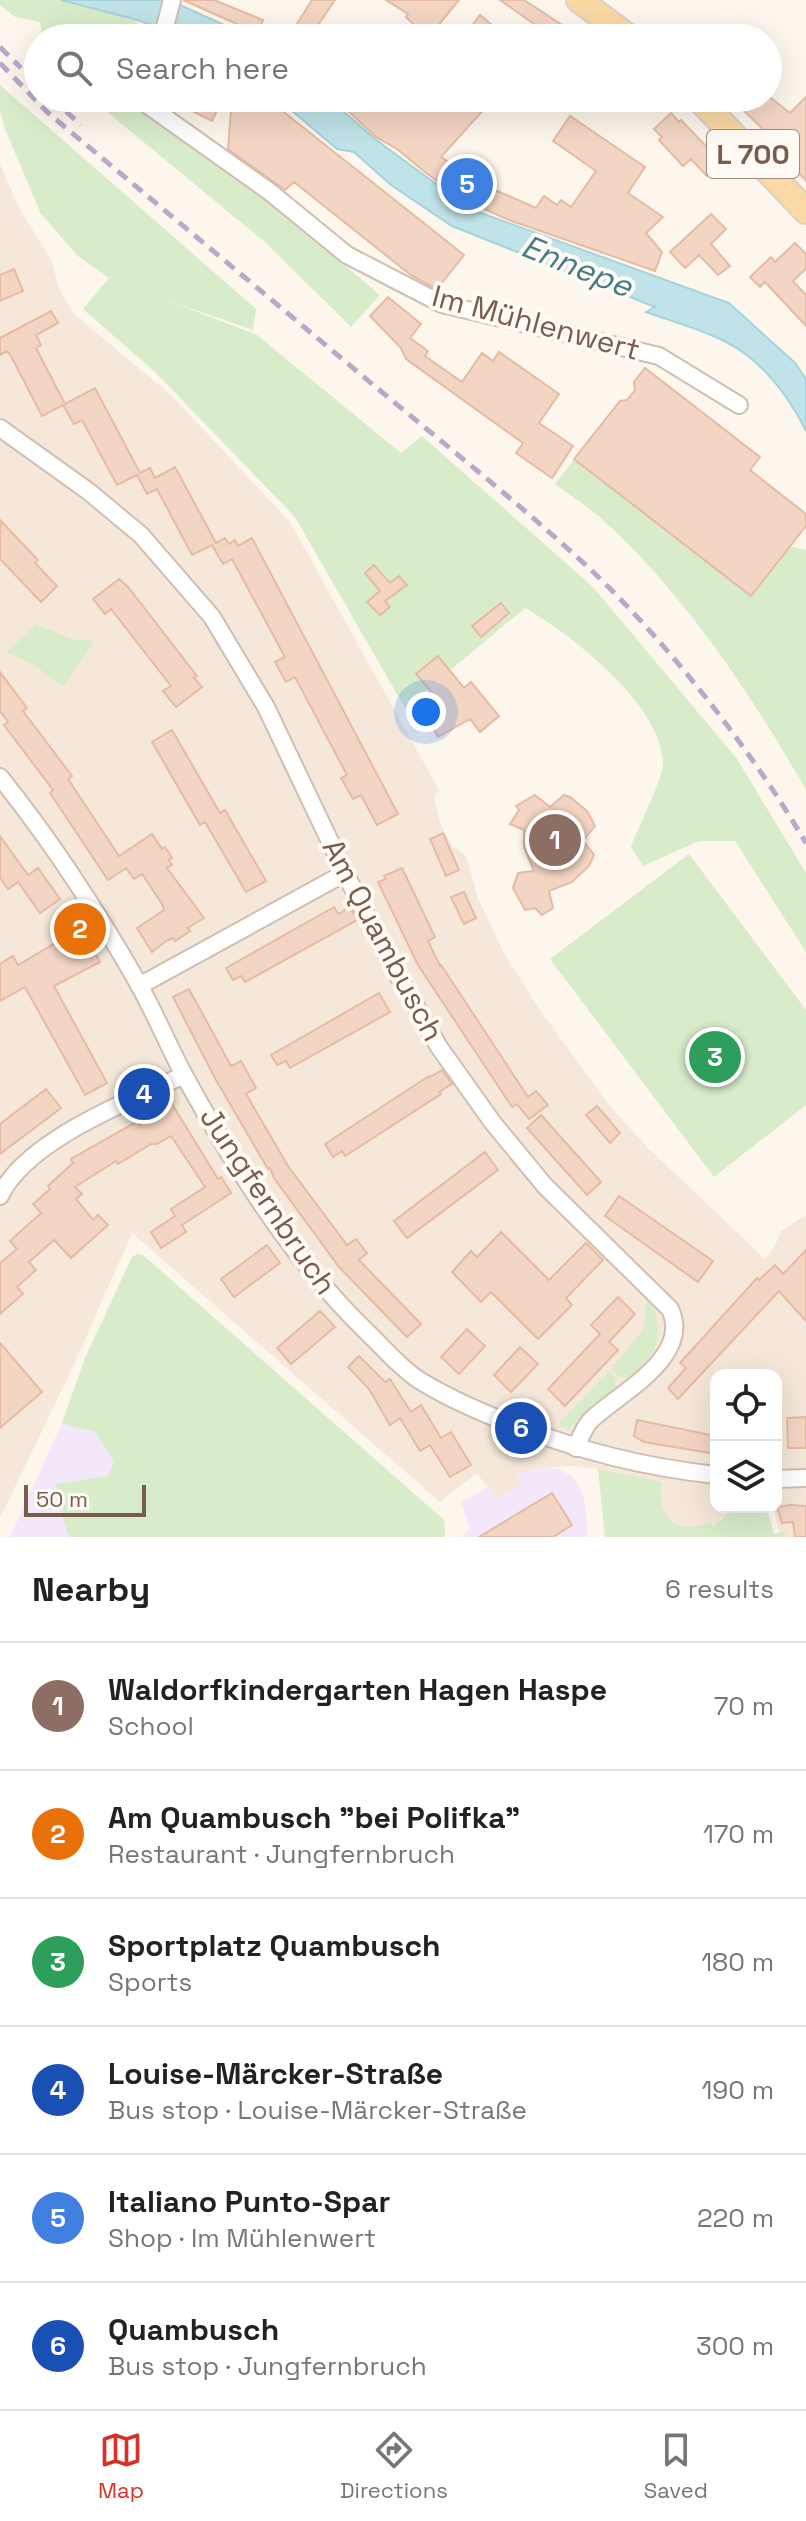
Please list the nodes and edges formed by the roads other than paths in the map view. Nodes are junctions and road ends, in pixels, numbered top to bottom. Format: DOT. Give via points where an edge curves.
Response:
graph roads {
  1 [pos="172,0"];
  2 [pos="579,0"];
  3 [pos="166,24"];
  4 [pos="611,24"];
  5 [pos="157,112"];
  6 [pos="711,112"];
  7 [pos="806,211"];
  8 [pos="739,405"];
  9 [pos="0,428"];
  10 [pos="0,777"];
  11 [pos="345,873"];
  12 [pos="139,986"];
  13 [pos="184,1075"];
  14 [pos="1,1190"];
  15 [pos="576,1448"];
  16 [pos="710,1474"];
  17 [pos="806,1478"];
  18 [pos="782,1479"];
  1 -- 3 [label="street"];
  2 -- 4 [label="main road"];
  5 -- 8 [label="street, Im Mühlenwert" via="347,255 442,304 659,356"];
  6 -- 7 [label="main road, L 700"];
  9 -- 11 [label="street, Am Quambusch" via="141,535 212,617 266,707"];
  10 -- 12 [label="street, Jungfernbruch" via="92,905"];
  11 -- 12 [label="street"];
  11 -- 15 [label="street, Am Quambusch" via="439,1047 493,1123 545,1186 664,1301 676,1322 674,1338 658,1362 592,1419"];
  12 -- 13 [label="street, Jungfernbruch"];
  13 -- 14 [label="street" via="68,1130"];
  13 -- 15 [label="street, Jungfernbruch" via="289,1243 342,1307 403,1367 470,1408"];
  15 -- 16 [label="street, Jungfernbruch"];
  17 -- 18 [label="street"];
}
